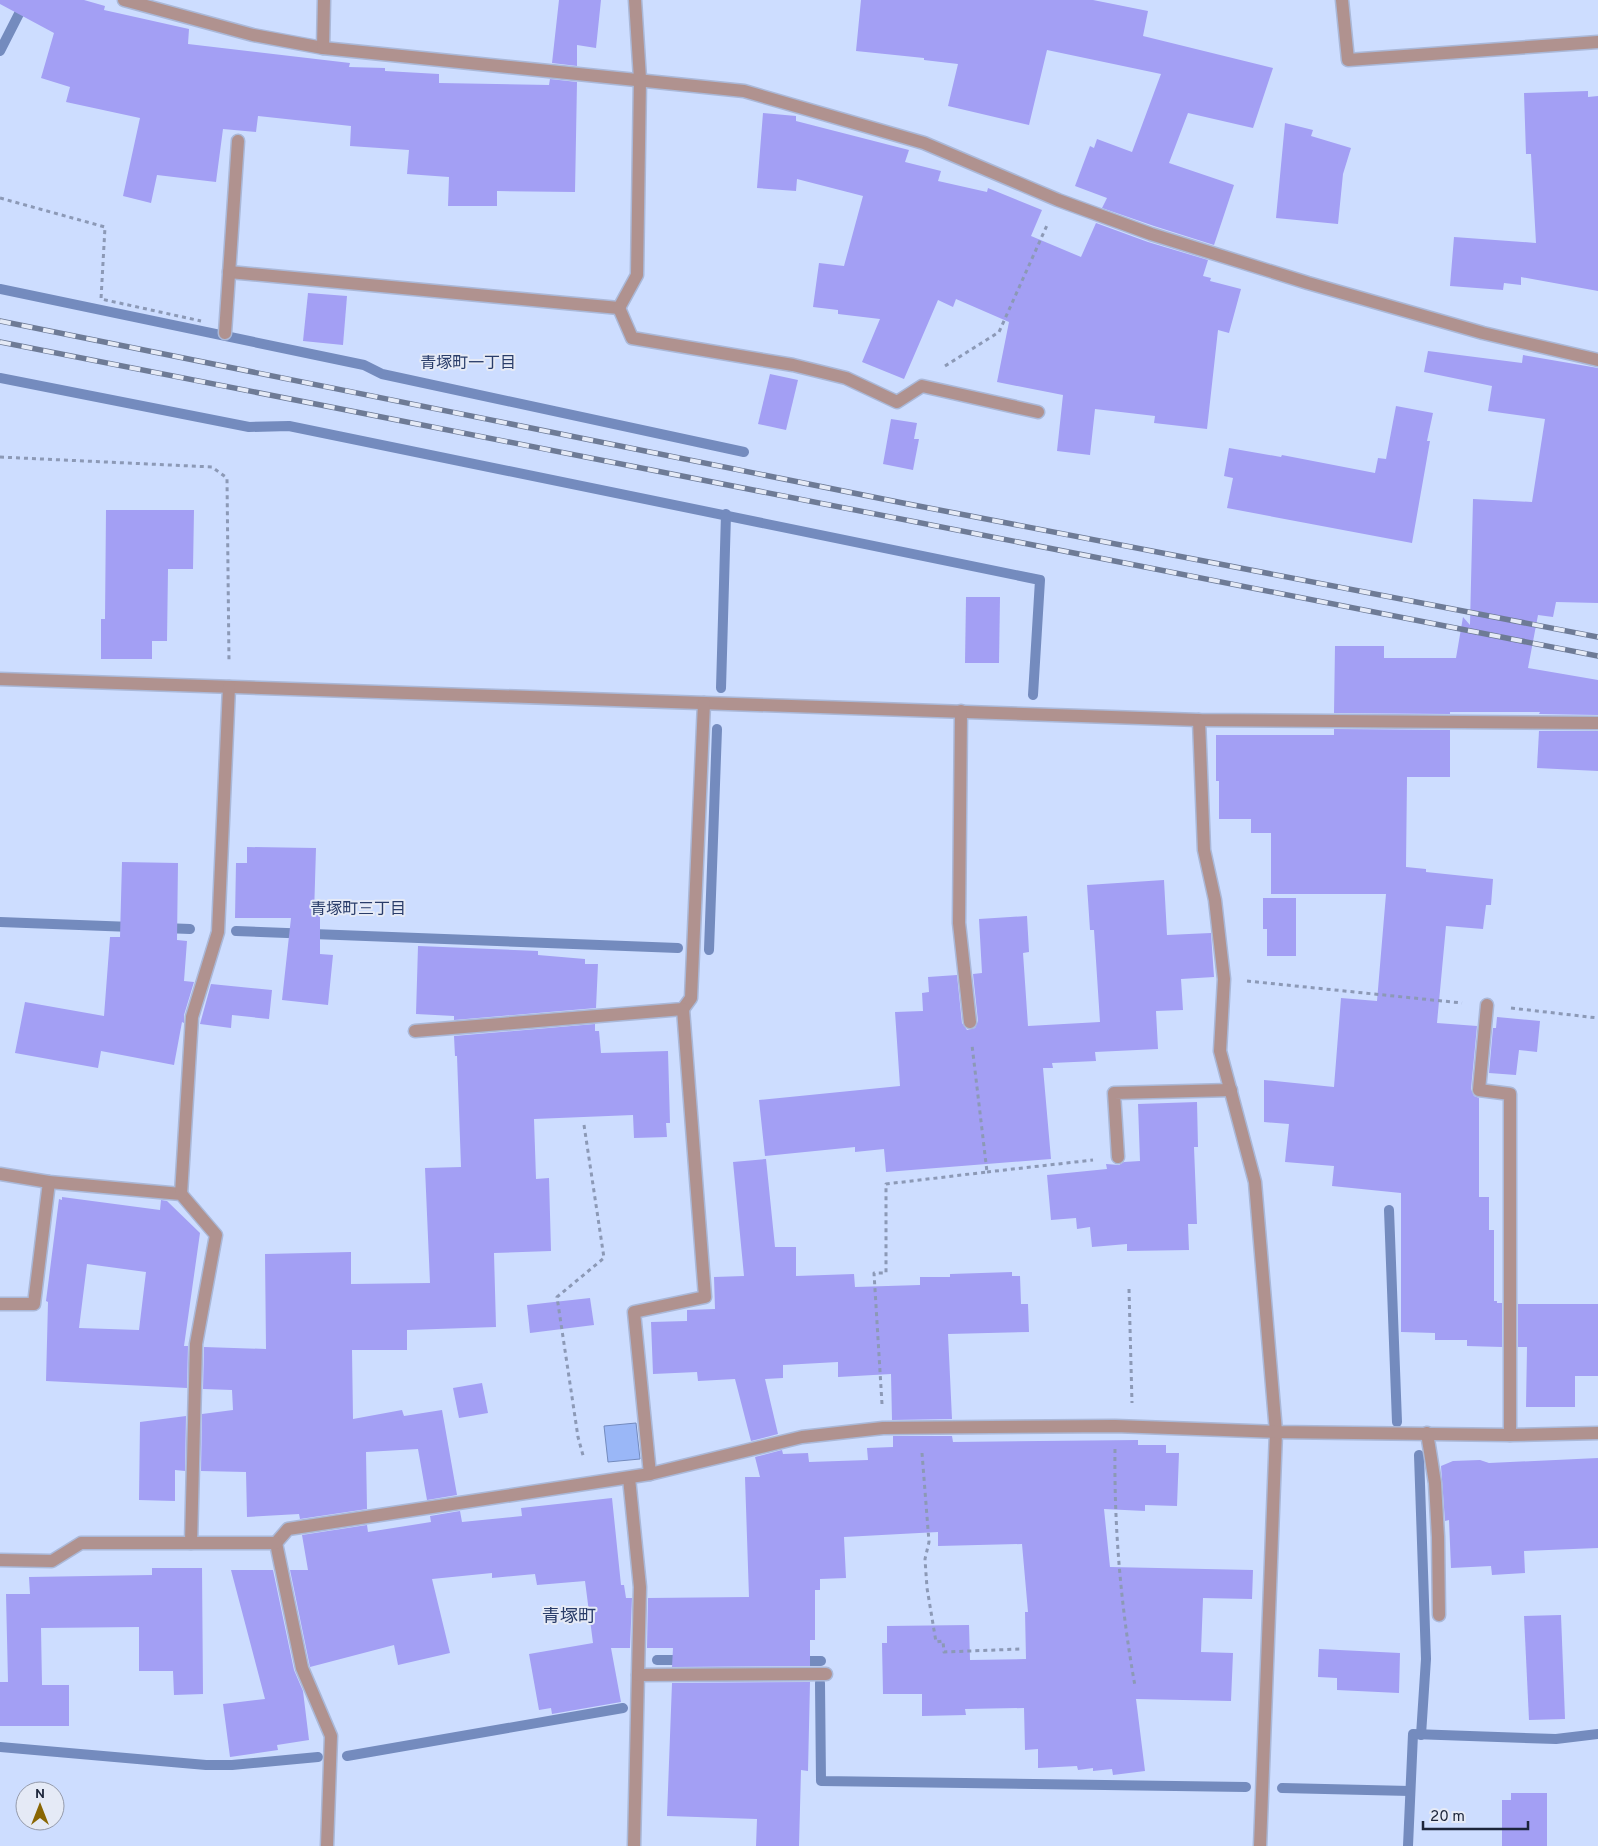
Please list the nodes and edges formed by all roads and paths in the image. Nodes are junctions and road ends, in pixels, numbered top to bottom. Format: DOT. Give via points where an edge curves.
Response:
graph roads {
  1 [pos="124,0"];
  2 [pos="324,0"];
  3 [pos="635,0"];
  4 [pos="1342,0"];
  5 [pos="1598,42"];
  6 [pos="322,48"];
  7 [pos="640,79"];
  8 [pos="238,140"];
  9 [pos="0,198"];
  10 [pos="1058,200"];
  11 [pos="229,272"];
  12 [pos="620,308"];
  13 [pos="225,330"];
  14 [pos="1598,360"];
  15 [pos="922,386"];
  16 [pos="1038,412"];
  17 [pos="0,457"];
  18 [pos="0,678"];
  19 [pos="229,687"];
  20 [pos="704,703"];
  21 [pos="961,711"];
  22 [pos="1199,720"];
  23 [pos="1598,723"];
  24 [pos="1224,979"];
  25 [pos="1487,1005"];
  26 [pos="683,1009"];
  27 [pos="1598,1018"];
  28 [pos="970,1022"];
  29 [pos="415,1032"];
  30 [pos="1231,1090"];
  31 [pos="584,1125"];
  32 [pos="1118,1157"];
  33 [pos="987,1172"];
  34 [pos="0,1174"];
  35 [pos="50,1182"];
  36 [pos="181,1194"];
  37 [pos="1129,1289"];
  38 [pos="0,1304"];
  39 [pos="1115,1426"];
  40 [pos="1132,1426"];
  41 [pos="883,1428"];
  42 [pos="922,1428"];
  43 [pos="1276,1432"];
  44 [pos="1427,1433"];
  45 [pos="1598,1433"];
  46 [pos="1510,1434"];
  47 [pos="650,1474"];
  48 [pos="628,1478"];
  49 [pos="606,1481"];
  50 [pos="191,1543"];
  51 [pos="276,1543"];
  52 [pos="0,1560"];
  53 [pos="1439,1615"];
  54 [pos="1020,1648"];
  55 [pos="826,1674"];
  56 [pos="638,1675"];
  57 [pos="1135,1686"];
  58 [pos="328,1846"];
  59 [pos="634,1846"];
  60 [pos="1260,1846"];
  1 -- 6 [label="street" via="253,35"];
  2 -- 6 [label="street"];
  3 -- 7 [label="street"];
  4 -- 5 [label="street" via="1348,60"];
  6 -- 7 [label="street"];
  7 -- 10 [label="street" via="744,90 924,144"];
  7 -- 12 [label="street" via="637,275"];
  8 -- 11 [label="street"];
  9 -- 13 [label="path" via="105,227 101,299"];
  10 -- 14 [label="street" via="1151,234 1308,283 1483,333"];
  10 -- 15 [label="path" via="999,332 936,371"];
  11 -- 12 [label="street"];
  11 -- 13 [label="street"];
  12 -- 15 [label="street" via="632,338 820,371 846,378 897,402"];
  15 -- 16 [label="street"];
  17 -- 19 [label="path" via="212,467 227,478"];
  18 -- 19 [label="street"];
  19 -- 20 [label="street"];
  19 -- 36 [label="street" via="218,932 192,1017"];
  20 -- 21 [label="street"];
  20 -- 26 [label="street" via="691,998"];
  21 -- 22 [label="street"];
  21 -- 28 [label="street" via="959,923"];
  22 -- 23 [label="street"];
  22 -- 24 [label="street" via="1204,850 1215,900"];
  24 -- 25 [label="path"];
  24 -- 30 [label="street" via="1220,1051"];
  25 -- 27 [label="path"];
  25 -- 46 [label="street" via="1479,1090 1510,1094"];
  26 -- 29 [label="street"];
  26 -- 47 [label="street" via="705,1297 634,1312"];
  28 -- 33 [label="path"];
  30 -- 32 [label="street" via="1114,1093"];
  30 -- 43 [label="street" via="1255,1182"];
  31 -- 49 [label="path" via="604,1258 557,1297 578,1437 584,1459"];
  32 -- 33 [label="path"];
  33 -- 41 [label="path" via="886,1184 886,1273 874,1273"];
  34 -- 35 [label="street"];
  35 -- 36 [label="street"];
  35 -- 38 [label="street" via="34,1304"];
  36 -- 50 [label="street" via="216,1235 196,1344"];
  37 -- 40 [label="path"];
  39 -- 40 [label="street"];
  39 -- 42 [label="street"];
  39 -- 57 [label="path" via="1114,1492 1119,1564 1126,1637"];
  40 -- 43 [label="street"];
  41 -- 42 [label="street"];
  41 -- 47 [label="street" via="802,1437"];
  42 -- 54 [label="path" via="929,1542 925,1559 936,1642 943,1641 944,1652"];
  43 -- 44 [label="street"];
  43 -- 60 [label="street"];
  44 -- 46 [label="street"];
  44 -- 53 [label="street" via="1435,1492"];
  45 -- 46 [label="street"];
  47 -- 48 [label="street"];
  48 -- 49 [label="street"];
  48 -- 56 [label="street" via="640,1587"];
  49 -- 51 [label="street" via="288,1529"];
  50 -- 51 [label="street"];
  50 -- 52 [label="street" via="82,1543 52,1561"];
  51 -- 58 [label="street" via="302,1668 331,1736"];
  55 -- 56 [label="street"];
  56 -- 59 [label="street"];
}
